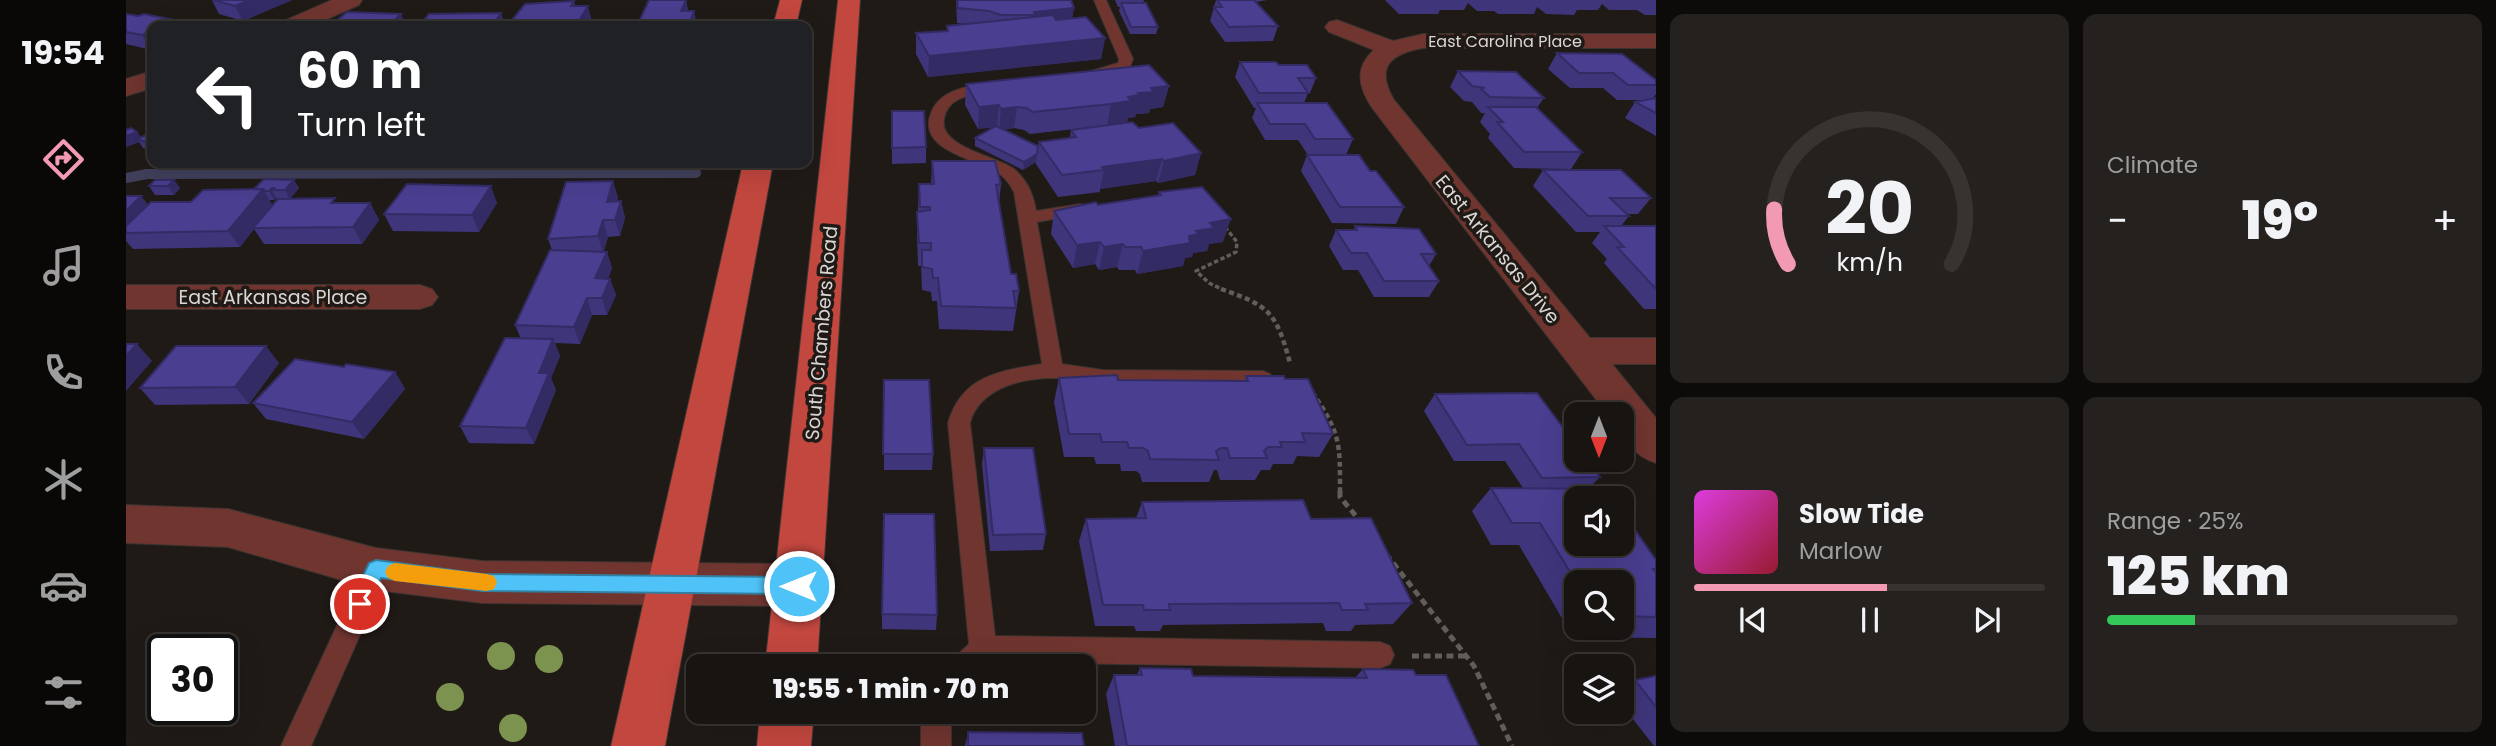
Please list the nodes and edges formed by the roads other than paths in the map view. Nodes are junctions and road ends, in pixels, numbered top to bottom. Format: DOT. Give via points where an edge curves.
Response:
graph roads {
  1 [pos="351,0"];
  2 [pos="790,0"];
  3 [pos="849,0"];
  4 [pos="1100,0"];
  5 [pos="303,21"];
  6 [pos="786,21"];
  7 [pos="1337,27"];
  8 [pos="1646,40"];
  9 [pos="1392,49"];
  10 [pos="1656,55"];
  11 [pos="1075,78"];
  12 [pos="147,81"];
  13 [pos="1009,85"];
  14 [pos="126,88"];
  15 [pos="757,168"];
  16 [pos="1094,206"];
  17 [pos="1028,218"];
  18 [pos="126,297"];
  19 [pos="420,297"];
  20 [pos="1579,351"];
  21 [pos="1656,351"];
  22 [pos="1054,370"];
  23 [pos="1263,379"];
  24 [pos="1656,447"];
  25 [pos="126,524"];
  26 [pos="376,569"];
  27 [pos="670,585"];
  28 [pos="799,586"];
  29 [pos="792,654"];
  30 [pos="974,654"];
  31 [pos="1380,656"];
  32 [pos="1096,657"];
  33 [pos="786,724"];
  34 [pos="936,724"];
  35 [pos="296,746"];
  36 [pos="638,746"];
  37 [pos="784,746"];
  38 [pos="936,746"];
  1 -- 5 [label="street"];
  2 -- 6 [label="main road"];
  3 -- 28 [label="main road, South Chambers Road"];
  4 -- 11 [label="lane" via="1126,59 1124,66"];
  7 -- 9 [label="street"];
  8 -- 9 [label="street, East Carolina Place" via="1433,40"];
  8 -- 10 [label="street, East Carolina Place"];
  9 -- 20 [label="street, East Arkansas Drive" via="1375,63 1369,77 1372,90"];
  12 -- 14 [label="street"];
  13 -- 17 [label="lane" via="952,96 936,115 936,125 948,145 1005,170 1028,203"];
  15 -- 27 [label="main road"];
  16 -- 17 [label="lane"];
  17 -- 22 [label="lane"];
  18 -- 19 [label="street, East Arkansas Place"];
  20 -- 21 [label="street"];
  20 -- 24 [label="street, East Arkansas Drive"];
  22 -- 23 [label="lane" via="1103,378"];
  22 -- 30 [label="lane" via="981,389 967,402 959,423"];
  25 -- 26 [label="street" via="247,532"];
  26 -- 27 [label="street" via="482,582"];
  26 -- 35 [label="lane"];
  27 -- 28 [label="street"];
  27 -- 36 [label="main road"];
  28 -- 29 [label="main road, South Chambers Road"];
  31 -- 32 [label="lane"];
  33 -- 37 [label="main road"];
  34 -- 38 [label="lane"];
}
